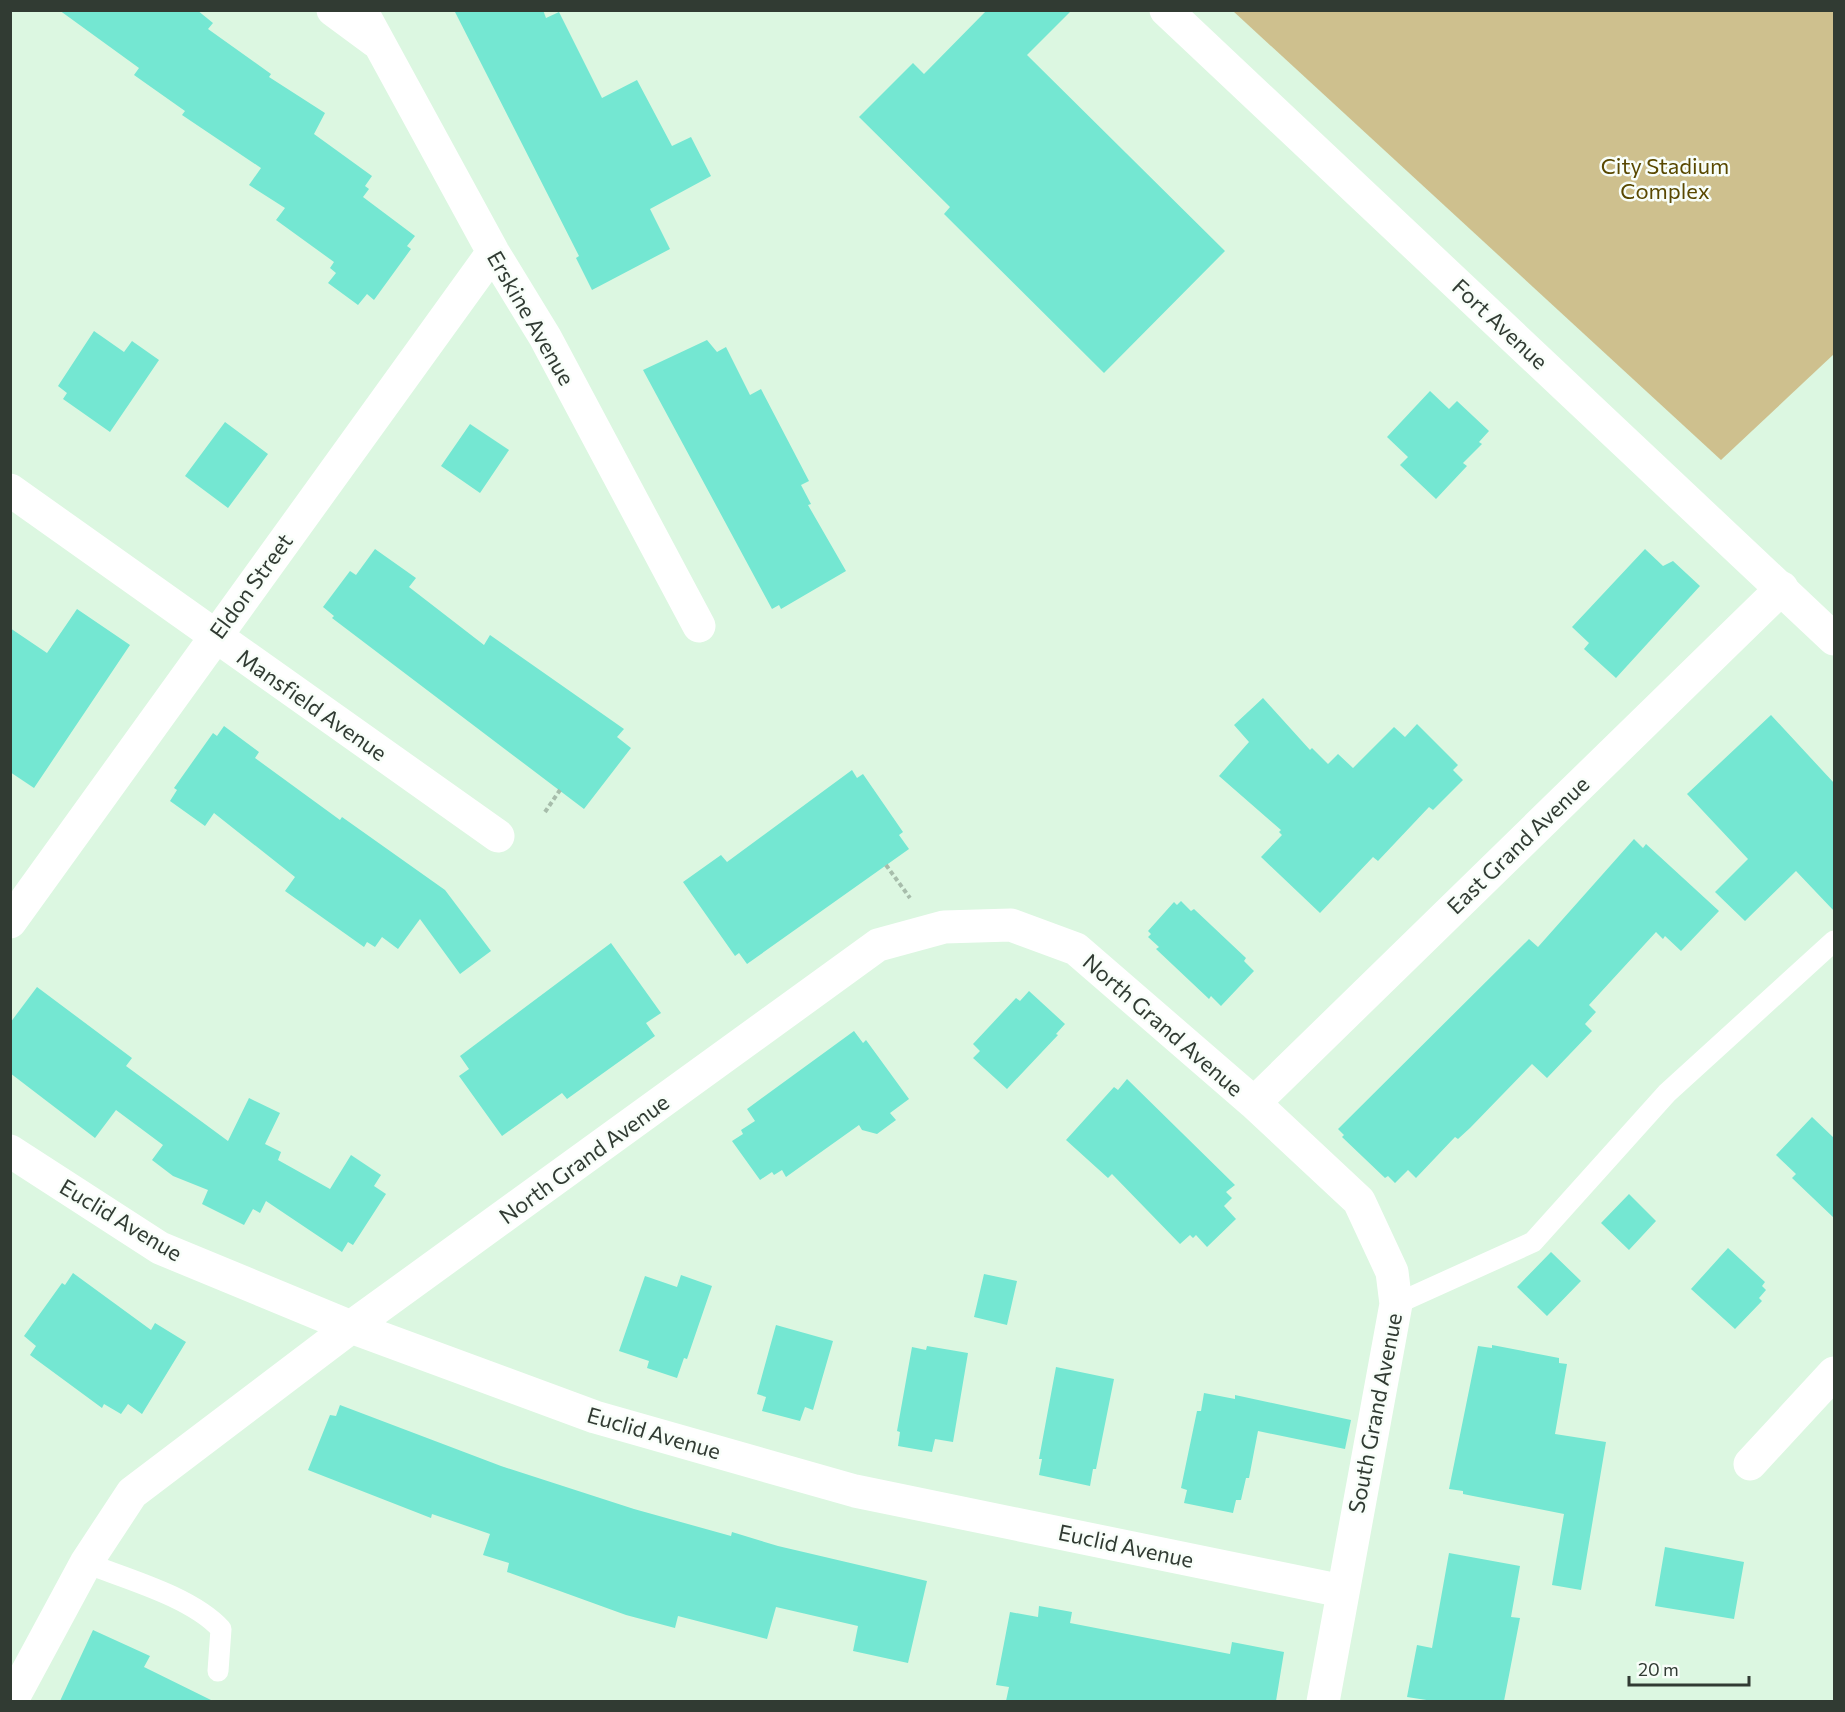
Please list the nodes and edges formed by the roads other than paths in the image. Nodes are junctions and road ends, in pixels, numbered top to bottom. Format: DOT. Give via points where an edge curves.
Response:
graph roads {
  1 [pos="333,10"];
  2 [pos="361,10"];
  3 [pos="1166,10"];
  4 [pos="377,42"];
  5 [pos="493,252"];
  6 [pos="13,496"];
  7 [pos="1782,588"];
  8 [pos="699,626"];
  9 [pos="214,636"];
  10 [pos="1834,639"];
  11 [pos="498,836"];
  12 [pos="10,921"];
  13 [pos="1834,941"];
  14 [pos="1254,1103"];
  15 [pos="10,1151"];
  16 [pos="1396,1304"];
  17 [pos="351,1327"];
  18 [pos="1834,1373"];
  19 [pos="1750,1464"];
  20 [pos="86,1563"];
  21 [pos="1342,1591"];
  22 [pos="218,1671"];
  23 [pos="11,1701"];
  24 [pos="1323,1701"];
  1 -- 4 [label="street"];
  2 -- 4 [label="street, Erskine Avenue"];
  3 -- 7 [label="street, Fort Avenue"];
  4 -- 5 [label="street, Erskine Avenue"];
  5 -- 8 [label="street, Erskine Avenue" via="545,337"];
  5 -- 9 [label="street, Eldon Street"];
  6 -- 9 [label="street, Mansfield Avenue"];
  7 -- 10 [label="street, Fort Avenue"];
  7 -- 14 [label="street, East Grand Avenue"];
  9 -- 11 [label="street, Mansfield Avenue"];
  9 -- 12 [label="street, Eldon Street"];
  13 -- 16 [label="lane" via="1667,1093 1533,1242"];
  14 -- 16 [label="street, South Grand Avenue" via="1359,1201 1392,1272"];
  14 -- 17 [label="street, North Grand Avenue" via="1076,949 1011,925 944,927 878,945"];
  15 -- 17 [label="street, Euclid Avenue" via="160,1248"];
  16 -- 21 [label="street, South Grand Avenue"];
  17 -- 20 [label="street, North Grand Avenue" via="132,1493"];
  17 -- 21 [label="street, Euclid Avenue" via="595,1417 855,1491"];
  18 -- 19 [label="street"];
  20 -- 22 [label="lane" via="209,1616 220,1629"];
  20 -- 23 [label="street, North Grand Avenue"];
  21 -- 24 [label="street, South Grand Avenue"];
}
